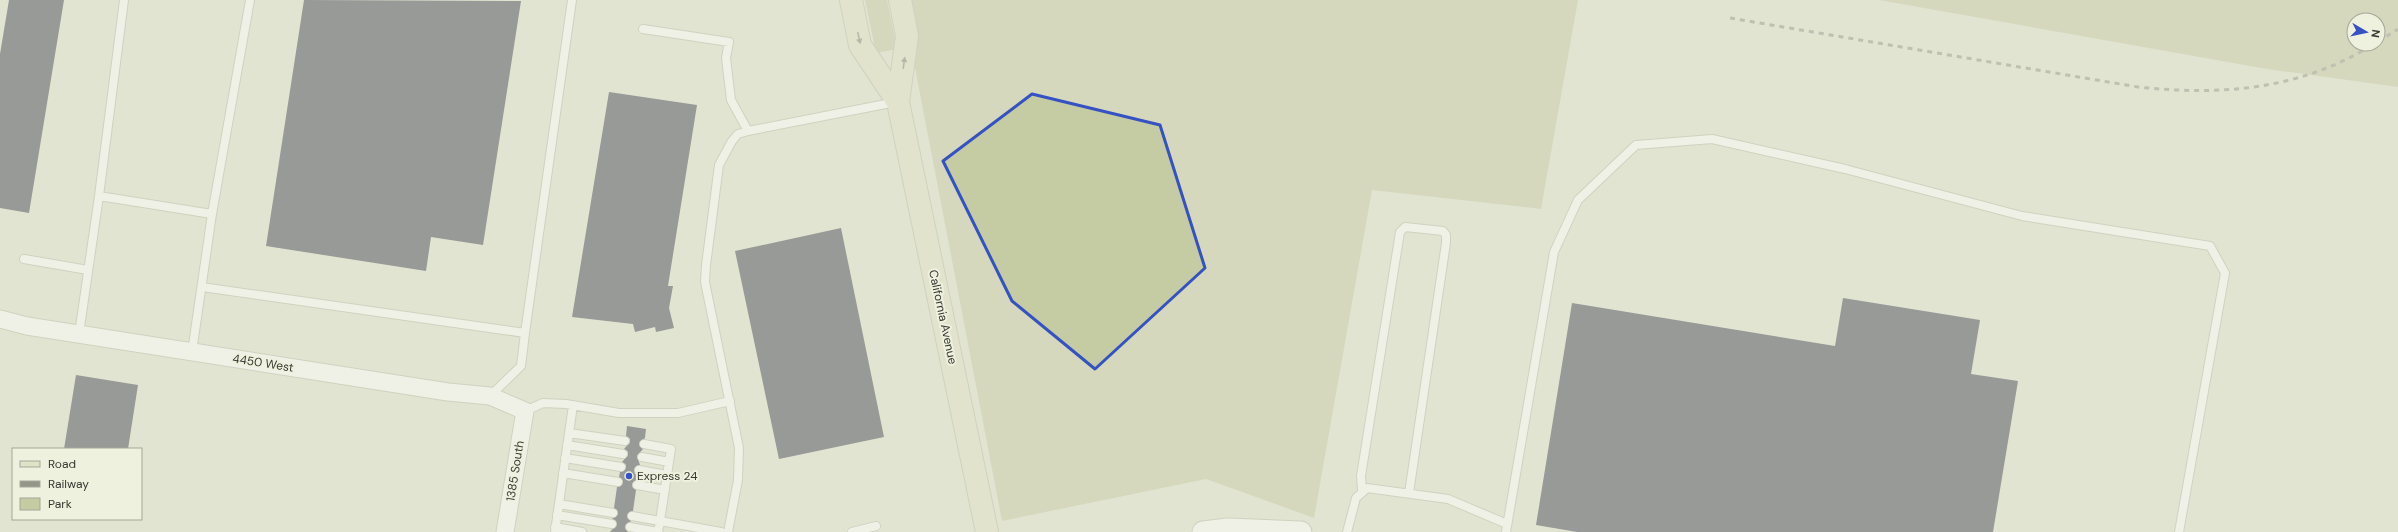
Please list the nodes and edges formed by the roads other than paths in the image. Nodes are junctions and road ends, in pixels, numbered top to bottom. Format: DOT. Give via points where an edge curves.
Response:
graph roads {
  1 [pos="124,0"];
  2 [pos="250,0"];
  3 [pos="572,0"];
  4 [pos="851,0"];
  5 [pos="900,0"];
  6 [pos="643,29"];
  7 [pos="898,102"];
  8 [pos="748,131"];
  9 [pos="99,196"];
  10 [pos="212,214"];
  11 [pos="24,259"];
  12 [pos="88,270"];
  13 [pos="202,287"];
  14 [pos="0,319"];
  15 [pos="526,333"];
  16 [pos="79,334"];
  17 [pos="192,352"];
  18 [pos="490,396"];
  19 [pos="730,401"];
  20 [pos="573,405"];
  21 [pos="525,411"];
  22 [pos="569,433"];
  23 [pos="625,441"];
  24 [pos="567,444"];
  25 [pos="644,444"];
  26 [pos="623,454"];
  27 [pos="642,457"];
  28 [pos="565,458"];
  29 [pos="669,462"];
  30 [pos="621,467"];
  31 [pos="639,470"];
  32 [pos="563,473"];
  33 [pos="667,475"];
  34 [pos="618,482"];
  35 [pos="637,485"];
  36 [pos="665,490"];
  37 [pos="1362,490"];
  38 [pos="1410,493"];
  39 [pos="559,504"];
  40 [pos="613,513"];
  41 [pos="557,515"];
  42 [pos="632,516"];
  43 [pos="660,521"];
  44 [pos="612,524"];
  45 [pos="876,526"];
  46 [pos="630,527"];
  47 [pos="1506,528"];
  48 [pos="555,530"];
  49 [pos="505,532"];
  50 [pos="582,532"];
  51 [pos="658,532"];
  52 [pos="721,532"];
  53 [pos="728,532"];
  54 [pos="852,532"];
  55 [pos="987,532"];
  56 [pos="1203,532"];
  57 [pos="1295,532"];
  58 [pos="1347,532"];
  59 [pos="2179,532"];
  1 -- 9 [label="lane"];
  2 -- 10 [label="lane"];
  3 -- 15 [label="lane"];
  4 -- 7 [label="main road, California Avenue, one-way" via="860,45"];
  7 -- 5 [label="main road, California Avenue, one-way" via="907,36"];
  6 -- 8 [label="lane" via="728,42 726,58 731,100"];
  7 -- 8 [label="lane"];
  7 -- 55 [label="main road, California Avenue"];
  8 -- 19 [label="lane" via="738,134 732,141 719,165 706,265 705,282"];
  9 -- 10 [label="lane"];
  9 -- 12 [label="lane"];
  10 -- 13 [label="lane"];
  11 -- 12 [label="lane"];
  12 -- 16 [label="lane"];
  13 -- 15 [label="lane"];
  13 -- 17 [label="lane"];
  14 -- 16 [label="street, 4450 West"];
  15 -- 18 [label="lane" via="521,366"];
  16 -- 17 [label="street, 4450 West"];
  17 -- 18 [label="street, 4450 West" via="448,392"];
  18 -- 21 [label="street, 4450 West"];
  19 -- 20 [label="lane" via="678,413 619,413"];
  19 -- 53 [label="lane" via="740,462"];
  20 -- 21 [label="lane" via="543,403"];
  20 -- 22 [label="lane"];
  21 -- 49 [label="street, 1385 South"];
  22 -- 23 [label="lane"];
  22 -- 24 [label="lane"];
  24 -- 26 [label="lane"];
  24 -- 28 [label="lane"];
  25 -- 29 [label="lane" via="672,449"];
  27 -- 29 [label="lane"];
  28 -- 30 [label="lane"];
  28 -- 32 [label="lane"];
  29 -- 33 [label="lane"];
  31 -- 33 [label="lane"];
  32 -- 34 [label="lane"];
  32 -- 39 [label="lane"];
  33 -- 36 [label="lane"];
  35 -- 36 [label="lane"];
  36 -- 43 [label="lane"];
  37 -- 38 [label="lane" via="1374,488"];
  37 -- 38 [label="lane" via="1361,476 1400,232 1405,227 1415,227 1443,232 1446,235 1446,243"];
  37 -- 58 [label="lane" via="1356,498"];
  38 -- 47 [label="lane" via="1448,499"];
  39 -- 40 [label="lane"];
  39 -- 41 [label="lane"];
  41 -- 44 [label="lane"];
  41 -- 48 [label="lane"];
  42 -- 43 [label="lane"];
  43 -- 51 [label="lane"];
  43 -- 52 [label="lane"];
  45 -- 54 [label="lane"];
  46 -- 51 [label="lane"];
  47 -- 59 [label="lane" via="1554,252 1578,200 1636,145 1712,139 1845,169 2022,216 2210,246 2225,273"];
  48 -- 50 [label="lane"];
  56 -- 57 [label="street" via="1228,529"];
}
